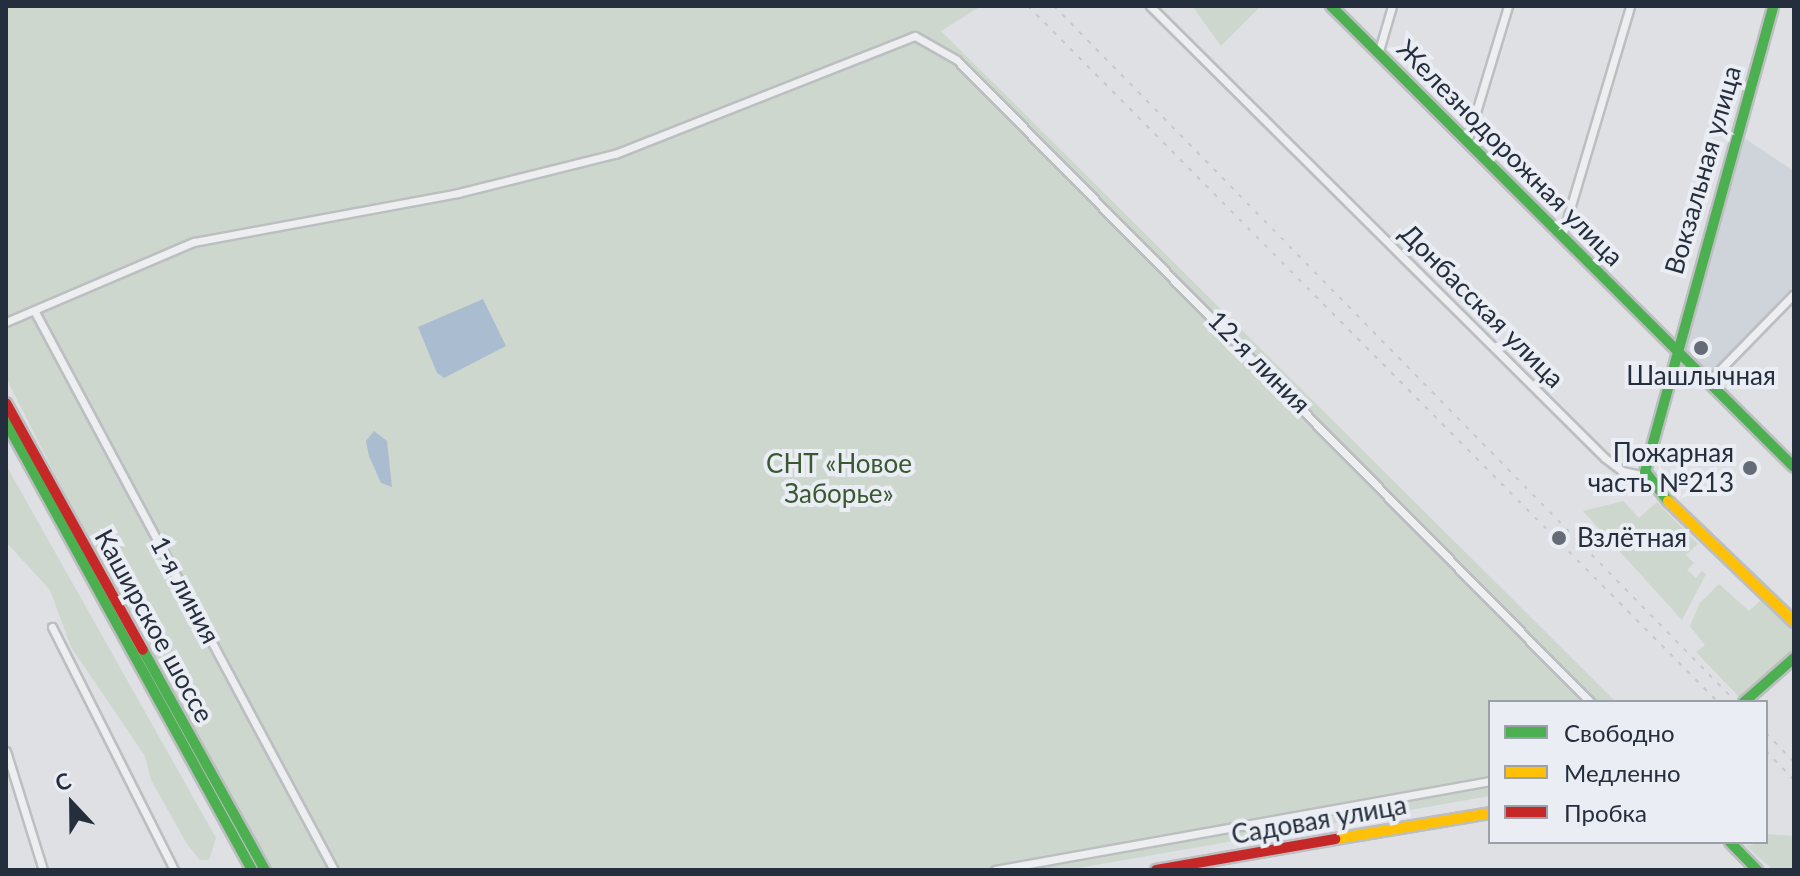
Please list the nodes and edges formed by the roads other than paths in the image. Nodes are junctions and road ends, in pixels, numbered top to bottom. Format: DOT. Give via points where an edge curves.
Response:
graph roads {
  1 [pos="1150,6"];
  2 [pos="1331,6"];
  3 [pos="1392,6"];
  4 [pos="1508,6"];
  5 [pos="1630,6"];
  6 [pos="1773,6"];
  7 [pos="1378,54"];
  8 [pos="1467,142"];
  9 [pos="1562,236"];
  10 [pos="1794,294"];
  11 [pos="35,312"];
  12 [pos="6,322"];
  13 [pos="1676,347"];
  14 [pos="1708,382"];
  15 [pos="6,403"];
  16 [pos="6,422"];
  17 [pos="1794,467"];
  18 [pos="1646,476"];
  19 [pos="1794,622"];
  20 [pos="52,627"];
  21 [pos="1794,658"];
  22 [pos="1588,700"];
  23 [pos="1746,700"];
  24 [pos="6,751"];
  25 [pos="1488,781"];
  26 [pos="1488,813"];
  27 [pos="1732,844"];
  28 [pos="43,870"];
  29 [pos="174,870"];
  30 [pos="252,870"];
  31 [pos="265,870"];
  32 [pos="334,870"];
  33 [pos="995,870"];
  34 [pos="1156,870"];
  35 [pos="1757,870"];
  1 -- 18 [label="street, Донбасская улица" via="1605,458 1622,471"];
  2 -- 7 [label="main road, Железнодорожная улица"];
  3 -- 7 [label="street"];
  4 -- 8 [label="street"];
  5 -- 9 [label="street"];
  6 -- 13 [label="main road, Вокзальная улица"];
  7 -- 8 [label="main road, Железнодорожная улица"];
  8 -- 9 [label="main road, Железнодорожная улица"];
  9 -- 13 [label="main road, Железнодорожная улица"];
  10 -- 14 [label="street"];
  11 -- 12 [label="street"];
  11 -- 22 [label="street, 12-я линия" via="194,242 458,193 615,154 915,36 967,69"];
  11 -- 32 [label="street, 1-я линия"];
  13 -- 14 [label="main road, Железнодорожная улица"];
  13 -- 18 [label="main road, Вокзальная улица"];
  14 -- 17 [label="main road, Железнодорожная улица"];
  15 -- 31 [label="main road, Каширское шоссе"];
  16 -- 30 [label="main road, Каширское шоссе"];
  18 -- 19 [label="main road, Донбасская улица"];
  20 -- 29 [label="street"];
  21 -- 23 [label="main road"];
  24 -- 28 [label="street"];
  25 -- 33 [label="street"];
  26 -- 34 [label="main road, Садовая улица"];
  27 -- 35 [label="main road"];
}
